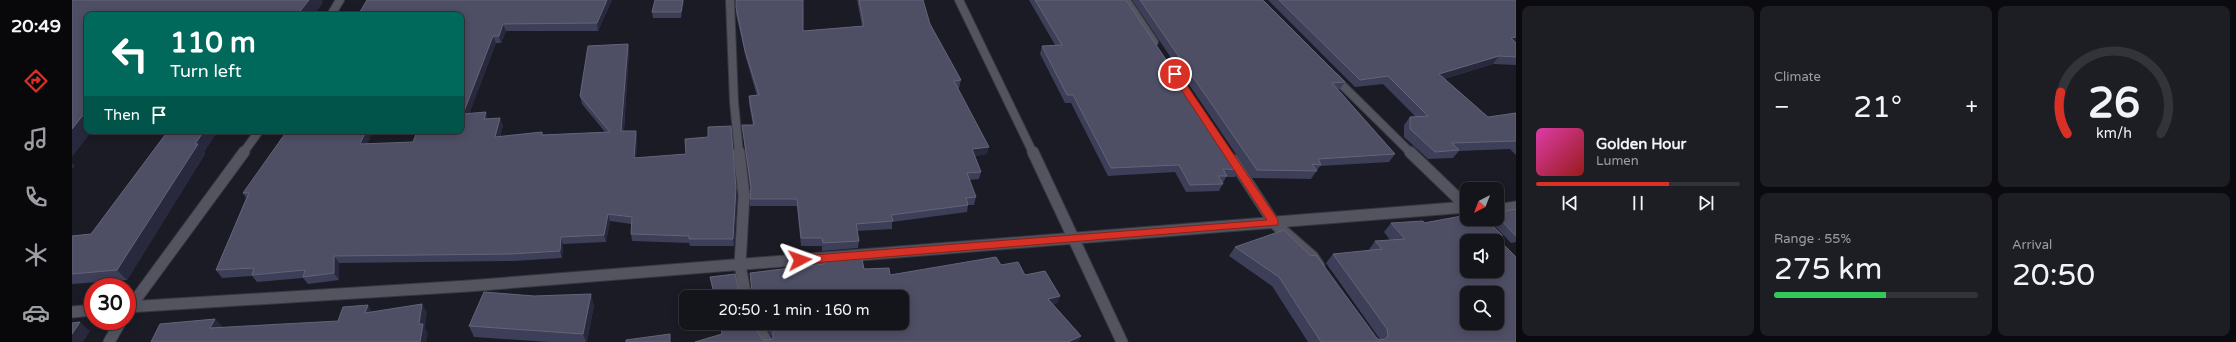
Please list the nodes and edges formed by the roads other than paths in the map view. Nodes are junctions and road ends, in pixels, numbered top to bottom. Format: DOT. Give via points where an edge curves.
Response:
graph roads {
  1 [pos="340,0"];
  2 [pos="730,0"];
  3 [pos="959,0"];
  4 [pos="1126,0"];
  5 [pos="333,12"];
  6 [pos="1161,52"];
  7 [pos="1328,70"];
  8 [pos="257,134"];
  9 [pos="1226,150"];
  10 [pos="1460,200"];
  11 [pos="1516,207"];
  12 [pos="1460,208"];
  13 [pos="1504,209"];
  14 [pos="1274,223"];
  15 [pos="1075,238"];
  16 [pos="740,265"];
  17 [pos="1325,274"];
  18 [pos="745,290"];
  19 [pos="136,297"];
  20 [pos="136,307"];
  21 [pos="84,311"];
  22 [pos="72,312"];
  23 [pos="116,330"];
  24 [pos="760,330"];
  25 [pos="109,342"];
  26 [pos="767,342"];
  27 [pos="1122,342"];
  1 -- 5 [label="street"];
  2 -- 16 [label="street" via="734,102 744,195"];
  3 -- 15 [label="street"];
  4 -- 6 [label="street"];
  7 -- 10 [label="street"];
  8 -- 19 [label="street"];
  9 -- 14 [label="street"];
  11 -- 13 [label="street"];
  12 -- 14 [label="street"];
  14 -- 15 [label="street"];
  14 -- 17 [label="street" via="1313,256"];
  15 -- 16 [label="street"];
  15 -- 27 [label="street"];
  16 -- 18 [label="street"];
  16 -- 20 [label="street"];
  21 -- 22 [label="street"];
  23 -- 25 [label="street"];
  24 -- 26 [label="street"];
}
